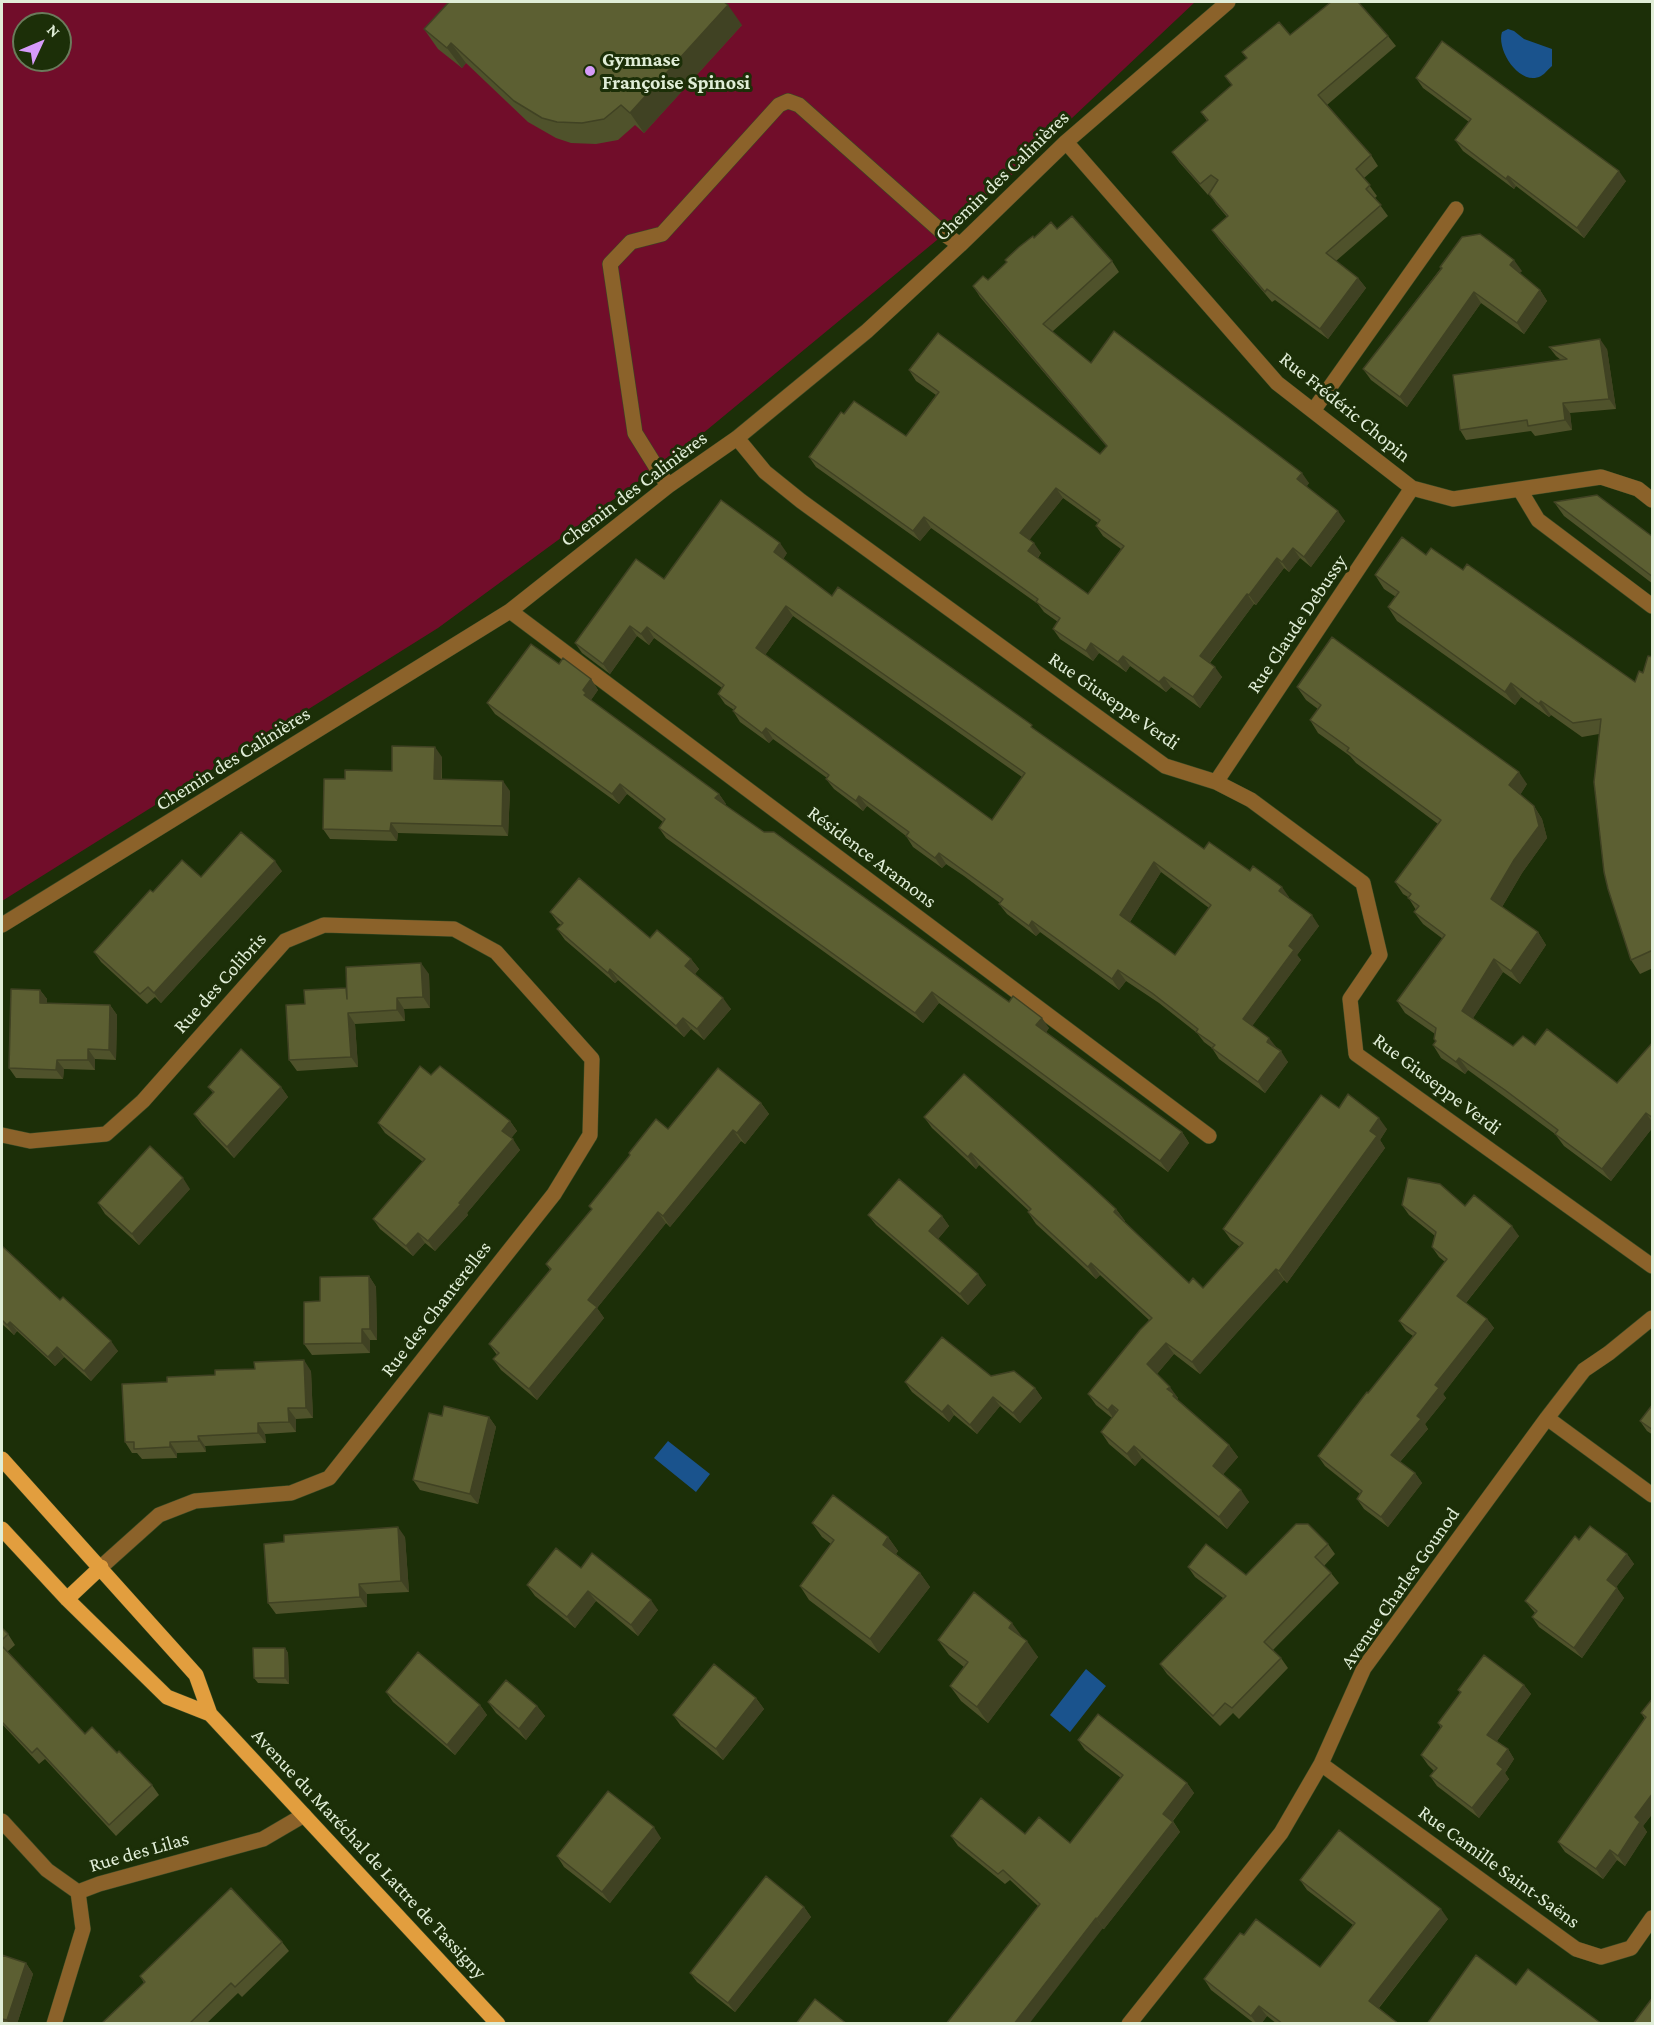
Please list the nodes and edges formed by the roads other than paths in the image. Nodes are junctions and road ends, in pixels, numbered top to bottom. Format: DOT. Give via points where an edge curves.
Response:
graph roads {
  1 [pos="1228,2"];
  2 [pos="1066,142"];
  3 [pos="1456,209"];
  4 [pos="960,245"];
  5 [pos="1313,411"];
  6 [pos="737,438"];
  7 [pos="668,486"];
  8 [pos="1412,488"];
  9 [pos="1520,490"];
  10 [pos="1653,500"];
  11 [pos="1653,606"];
  12 [pos="510,611"];
  13 [pos="1216,782"];
  14 [pos="2,925"];
  15 [pos="496,952"];
  16 [pos="2,1135"];
  17 [pos="1209,1136"];
  18 [pos="1653,1266"];
  19 [pos="1653,1318"];
  20 [pos="1547,1418"];
  21 [pos="2,1460"];
  22 [pos="1653,1495"];
  23 [pos="2,1529"];
  24 [pos="101,1568"];
  25 [pos="67,1599"];
  26 [pos="210,1714"];
  27 [pos="1321,1764"];
  28 [pos="304,1815"];
  29 [pos="2,1821"];
  30 [pos="78,1892"];
  31 [pos="1653,1918"];
  32 [pos="54,2024"];
  33 [pos="498,2024"];
  34 [pos="1129,2024"];
  1 -- 2 [label="street, Chemin des Calinières"];
  2 -- 4 [label="street, Chemin des Calinières"];
  2 -- 5 [label="street, Rue Frédéric Chopin" via="1277,383"];
  3 -- 5 [label="street"];
  4 -- 6 [label="street, Chemin des Calinières" via="867,331"];
  4 -- 7 [label="street" via="799,105 788,101 778,105 662,234 631,242 610,264 635,433"];
  5 -- 8 [label="street, Rue Frédéric Chopin"];
  6 -- 7 [label="street, Chemin des Calinières"];
  6 -- 13 [label="street, Rue Giuseppe Verdi" via="765,472 801,501 1165,766"];
  7 -- 12 [label="street, Chemin des Calinières"];
  8 -- 9 [label="street, Rue Frédéric Chopin" via="1453,499"];
  8 -- 13 [label="street, Rue Claude Debussy"];
  9 -- 10 [label="street, Rue Frédéric Chopin" via="1601,477 1638,489"];
  9 -- 11 [label="street" via="1538,520"];
  12 -- 14 [label="street, Chemin des Calinières"];
  12 -- 17 [label="street, Résidence Aramons"];
  13 -- 18 [label="street, Rue Giuseppe Verdi" via="1251,800 1363,883 1380,955 1350,999 1356,1054"];
  15 -- 16 [label="street, Rue des Colibris" via="454,929 324,925 285,941 143,1101 106,1134 30,1141"];
  15 -- 24 [label="street, Rue des Chanterelles" via="592,1059 590,1135 554,1194 328,1478 291,1493 195,1501 159,1515"];
  19 -- 20 [label="street, Avenue Charles Gounod" via="1584,1370"];
  20 -- 22 [label="street"];
  20 -- 27 [label="street, Avenue Charles Gounod" via="1364,1668"];
  21 -- 24 [label="main road, Avenue du Maréchal de Lattre de Tassigny"];
  23 -- 25 [label="main road, Avenue du Maréchal de Lattre de Tassigny"];
  24 -- 25 [label="main road"];
  24 -- 26 [label="main road, Avenue du Maréchal de Lattre de Tassigny" via="196,1675"];
  25 -- 26 [label="main road, Avenue du Maréchal de Lattre de Tassigny" via="167,1697"];
  26 -- 28 [label="main road, Avenue du Maréchal de Lattre de Tassigny"];
  27 -- 31 [label="street, Rue Camille Saint-Saëns" via="1576,1949 1601,1957 1631,1947"];
  27 -- 34 [label="street, Avenue Charles Gounod" via="1281,1833"];
  28 -- 30 [label="street, Rue des Lilas" via="263,1839"];
  28 -- 33 [label="main road, Avenue du Maréchal de Lattre de Tassigny"];
  29 -- 30 [label="street" via="47,1870"];
  30 -- 32 [label="street, Rue des Lilas" via="83,1929"];
}
